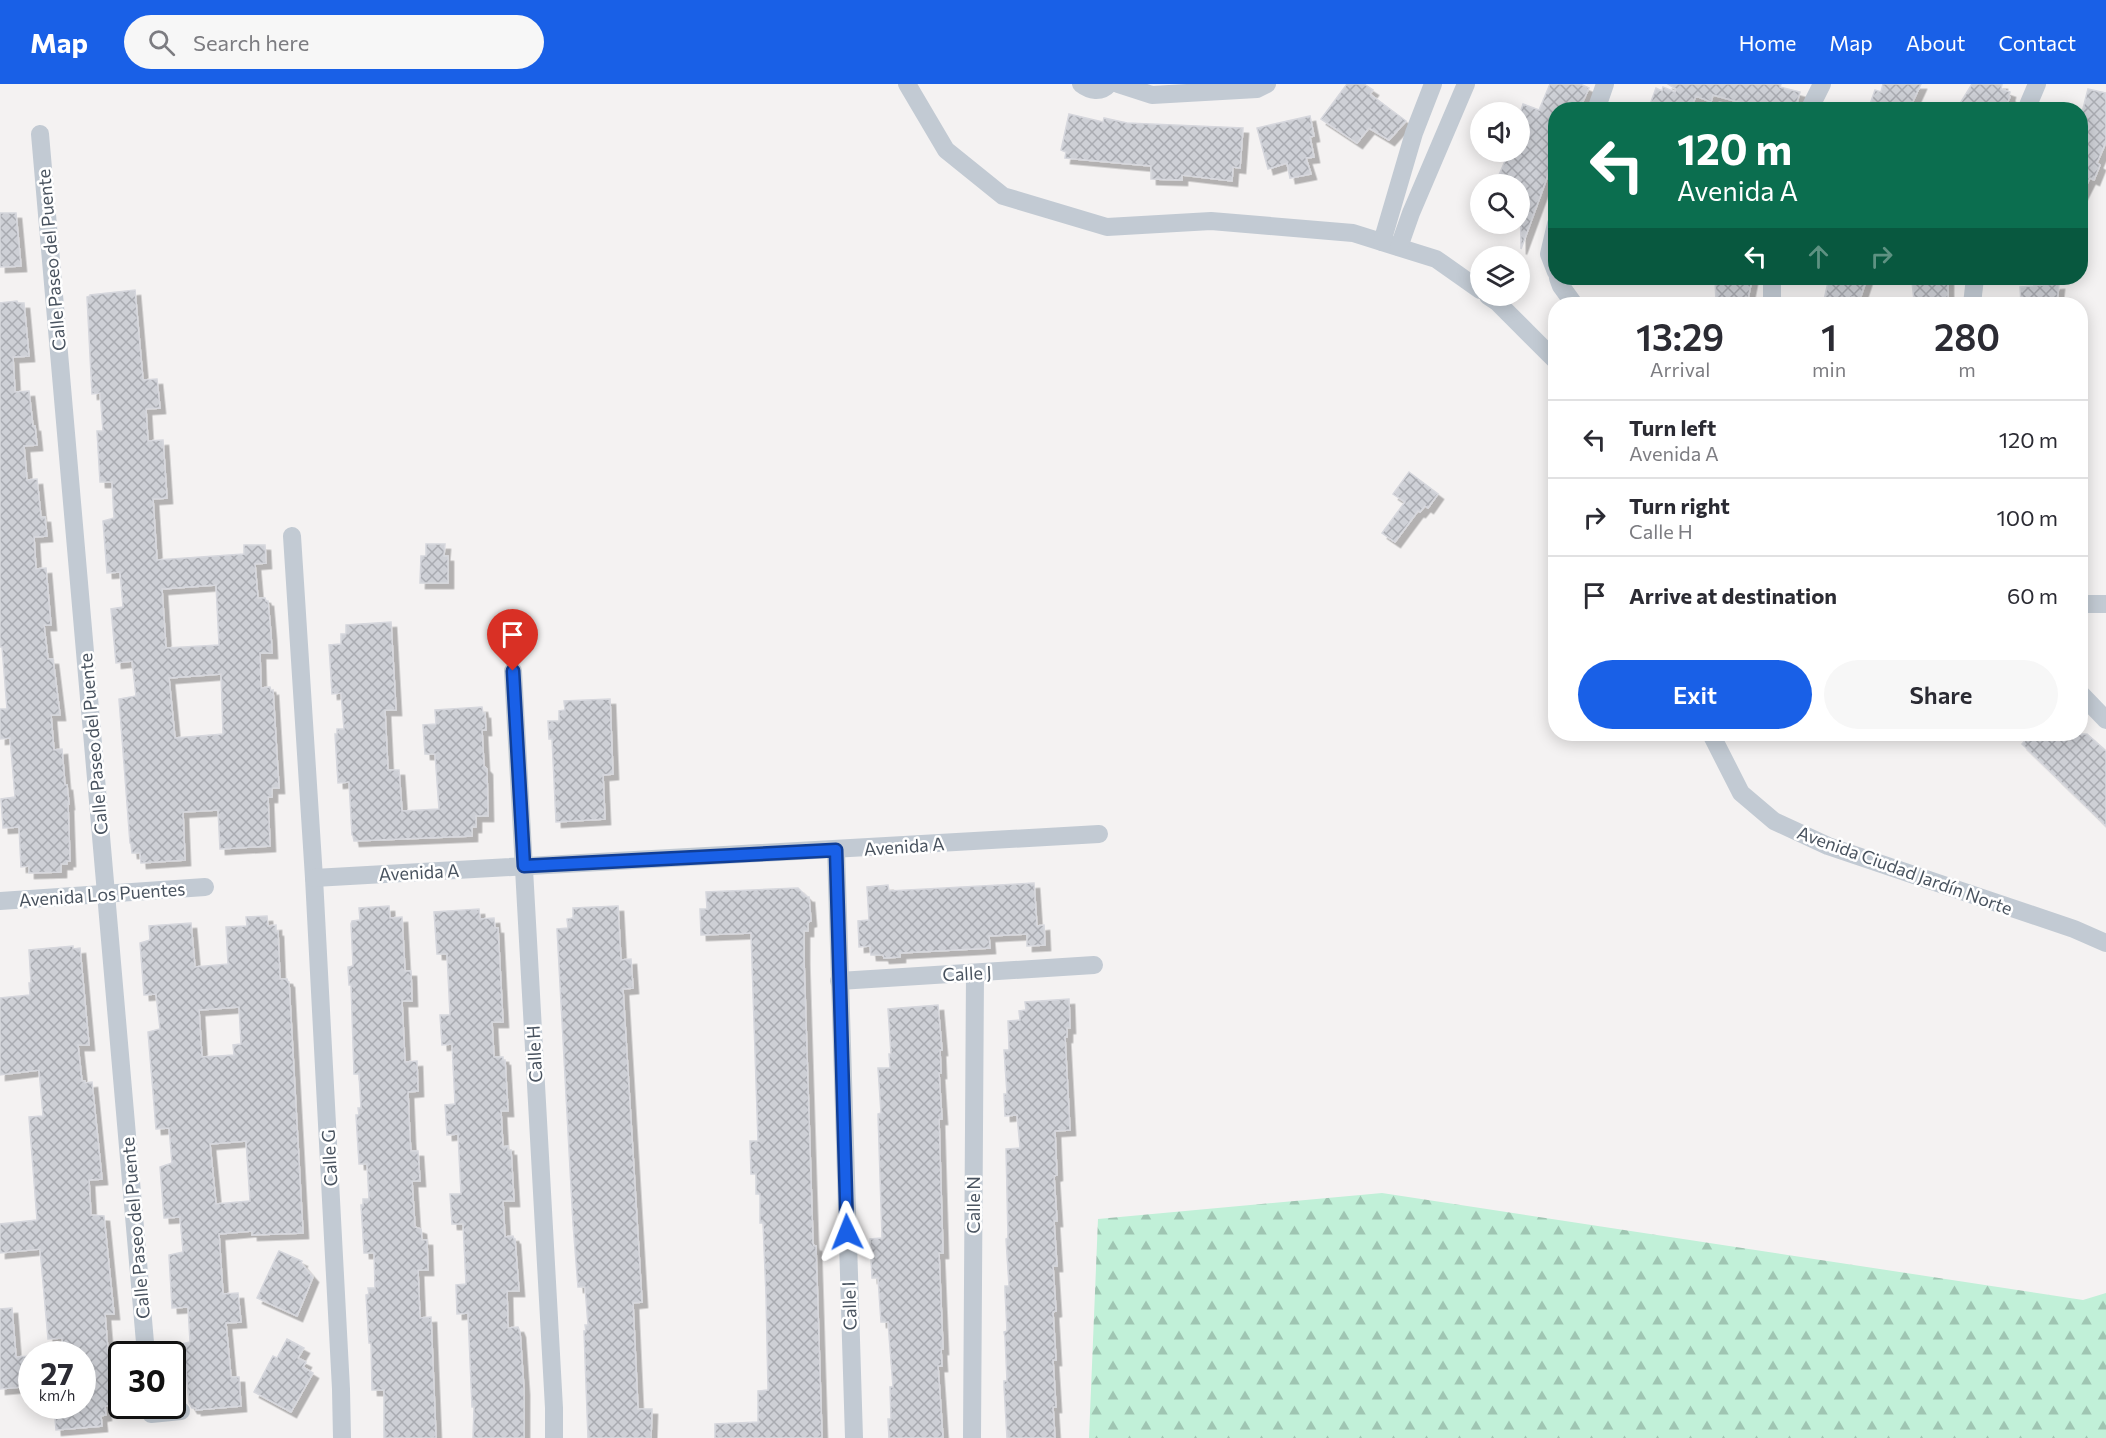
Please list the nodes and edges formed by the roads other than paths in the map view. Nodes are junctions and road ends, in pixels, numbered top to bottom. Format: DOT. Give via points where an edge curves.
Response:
graph roads {
  1 [pos="907,84"];
  2 [pos="1081,84"];
  3 [pos="1109,84"];
  4 [pos="1118,84"];
  5 [pos="1267,84"];
  6 [pos="1433,84"];
  7 [pos="1466,84"];
  8 [pos="1605,84"];
  9 [pos="1822,84"];
  10 [pos="2037,84"];
  11 [pos="1599,102"];
  12 [pos="1813,102"];
  13 [pos="2029,102"];
  14 [pos="40,134"];
  15 [pos="1382,242"];
  16 [pos="1400,248"];
  17 [pos="1470,283"];
  18 [pos="1501,306"];
  19 [pos="1548,354"];
  20 [pos="292,536"];
  21 [pos="2088,604"];
  22 [pos="2106,604"];
  23 [pos="513,671"];
  24 [pos="2088,701"];
  25 [pos="2106,720"];
  26 [pos="1715,741"];
  27 [pos="1099,834"];
  28 [pos="836,850"];
  29 [pos="524,866"];
  30 [pos="314,878"];
  31 [pos="205,887"];
  32 [pos="105,893"];
  33 [pos="0,901"];
  34 [pos="2106,943"];
  35 [pos="1094,965"];
  36 [pos="975,973"];
  37 [pos="839,981"];
  38 [pos="145,1341"];
  39 [pos="342,1438"];
  40 [pos="554,1438"];
  41 [pos="854,1438"];
  42 [pos="972,1438"];
  1 -- 15 [label="street" via="946,150 1003,196 1107,226 1211,221 1353,233"];
  2 -- 3 [label="street" via="1093,91"];
  4 -- 5 [label="street" via="1152,94 1257,89"];
  6 -- 15 [label="street" via="1414,133"];
  7 -- 16 [label="street"];
  8 -- 11 [label="street"];
  9 -- 12 [label="street"];
  10 -- 13 [label="street"];
  14 -- 32 [label="street, Calle Paseo del Puente"];
  15 -- 16 [label="street"];
  16 -- 17 [label="street" via="1436,259"];
  18 -- 19 [label="street"];
  20 -- 30 [label="street, Calle G"];
  21 -- 22 [label="street"];
  23 -- 29 [label="street, Calle H"];
  24 -- 25 [label="street"];
  26 -- 34 [label="street, Avenida Ciudad Jardín Norte" via="1741,793 1774,821 1828,846"];
  27 -- 28 [label="street, Avenida A"];
  28 -- 29 [label="street, Avenida A"];
  28 -- 37 [label="street, Calle I"];
  29 -- 30 [label="street, Avenida A"];
  29 -- 40 [label="street, Calle H"];
  30 -- 39 [label="street, Calle G"];
  31 -- 32 [label="street, Avenida Los Puentes"];
  32 -- 33 [label="street, Avenida Los Puentes"];
  32 -- 38 [label="street, Calle Paseo del Puente"];
  35 -- 36 [label="street, Calle J"];
  36 -- 37 [label="street, Calle J"];
  36 -- 42 [label="street, Calle N"];
  37 -- 41 [label="street, Calle I"];
}
